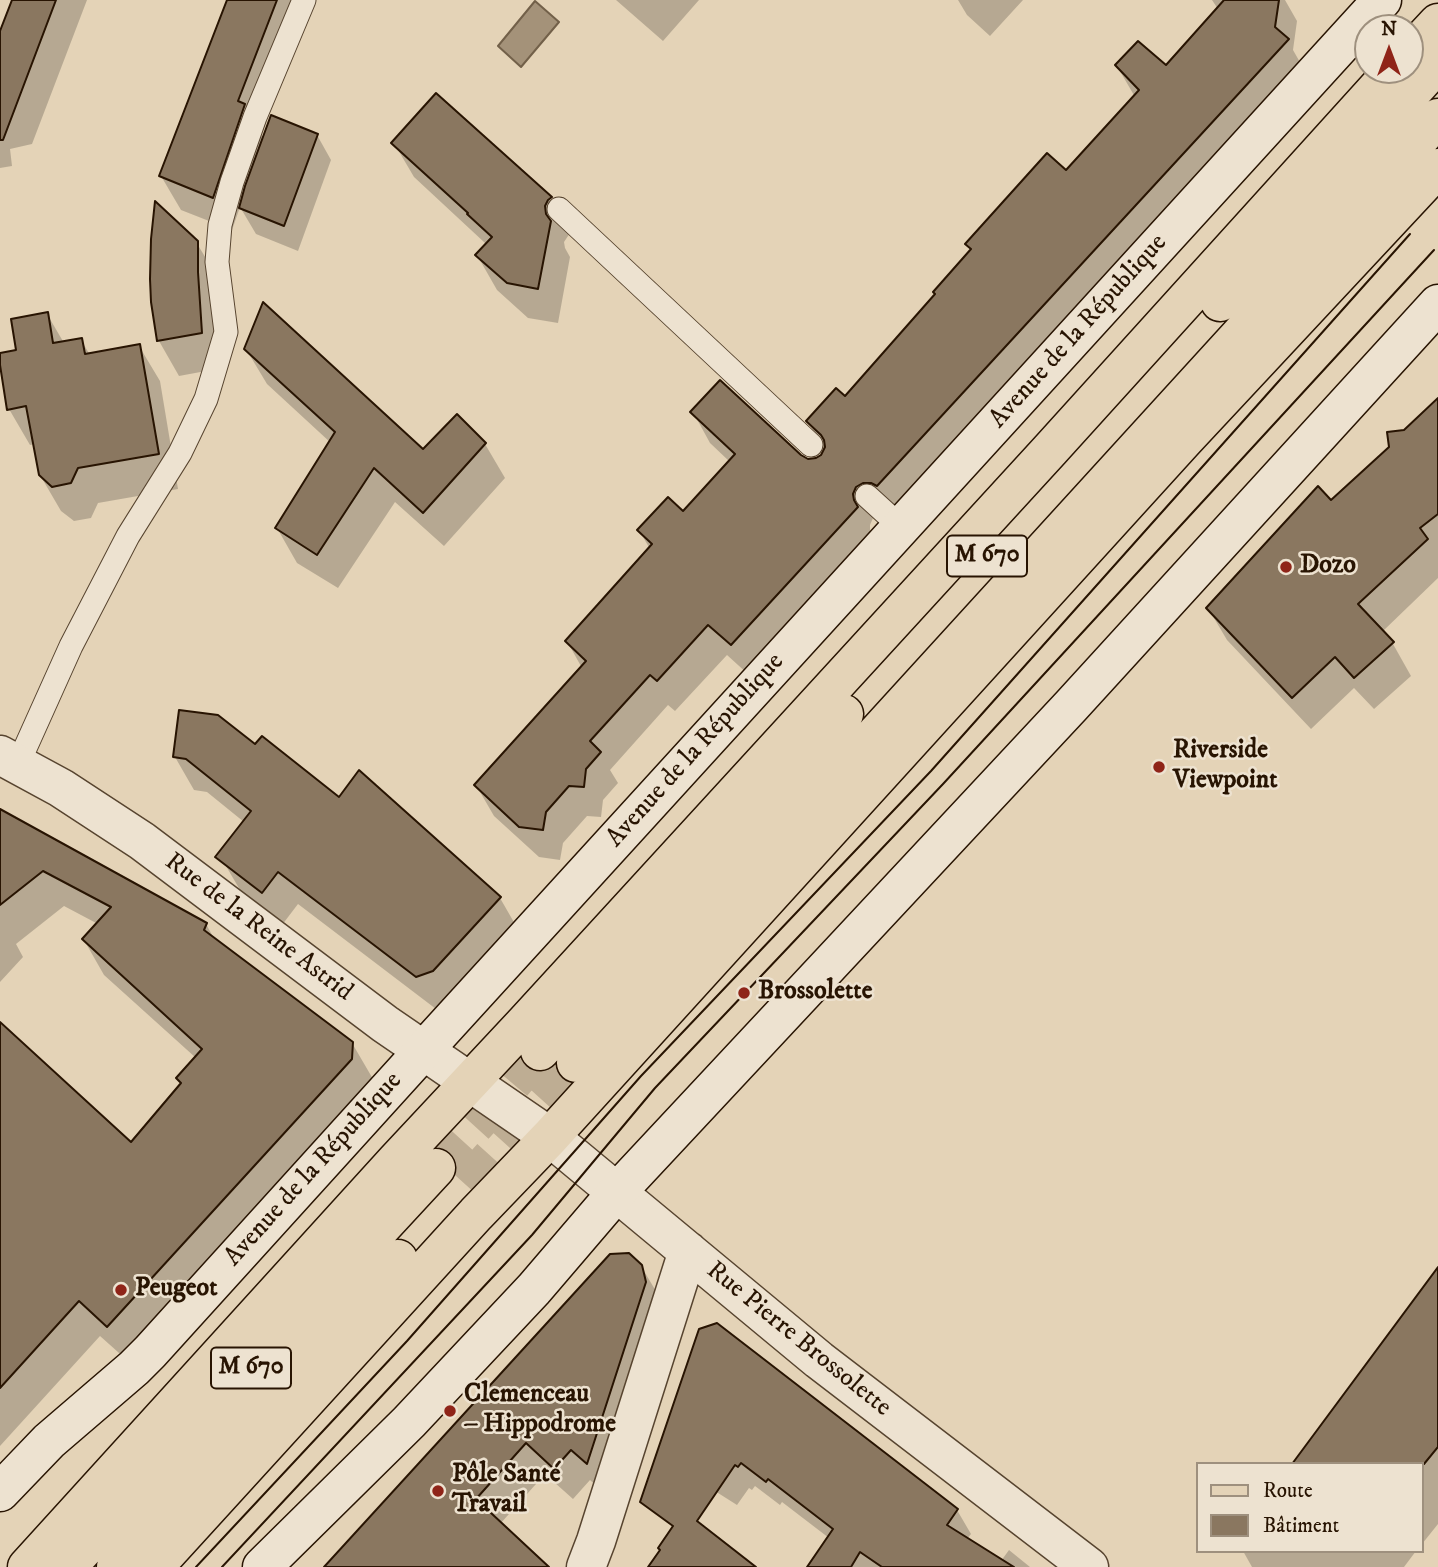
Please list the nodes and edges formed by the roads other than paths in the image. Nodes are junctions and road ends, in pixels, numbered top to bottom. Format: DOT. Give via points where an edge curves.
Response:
graph roads {
  1 [pos="304,0"];
  2 [pos="1382,0"];
  3 [pos="1438,23"];
  4 [pos="1424,38"];
  5 [pos="1438,63"];
  6 [pos="1381,84"];
  7 [pos="1438,118"];
  8 [pos="1438,168"];
  9 [pos="559,209"];
  10 [pos="1438,304"];
  11 [pos="811,445"];
  12 [pos="867,496"];
  13 [pos="901,527"];
  14 [pos="9,760"];
  15 [pos="423,1051"];
  16 [pos="540,1051"];
  17 [pos="576,1063"];
  18 [pos="470,1082"];
  19 [pos="510,1110"];
  20 [pos="550,1137"];
  21 [pos="617,1192"];
  22 [pos="688,1251"];
  23 [pos="0,1492"];
  24 [pos="27,1567"];
  25 [pos="67,1567"];
  26 [pos="116,1567"];
  27 [pos="154,1567"];
  28 [pos="262,1567"];
  29 [pos="586,1567"];
  30 [pos="1089,1567"];
  1 -- 14 [label="lane" via="255,117 220,225 217,262 226,332 206,399"];
  2 -- 13 [label="street, Avenue de la République"];
  3 -- 4 [label="main road"];
  5 -- 16 [label="main road, M 670"];
  6 -- 18 [label="main road"];
  7 -- 17 [label="main road, M 670"];
  8 -- 20 [label="main road"];
  9 -- 11 [label="lane"];
  10 -- 21 [label="street"];
  12 -- 13 [label="lane"];
  13 -- 15 [label="street, Avenue de la République"];
  14 -- 15 [label="street, Rue de la Reine Astrid" via="142,841"];
  15 -- 18 [label="street, Rue de la Reine Astrid"];
  15 -- 23 [label="street, Avenue de la République" via="150,1352 69,1422"];
  18 -- 19 [label="street, Rue de la Reine Astrid"];
  18 -- 24 [label="main road"];
  19 -- 20 [label="street, Rue Pierre Brossolette"];
  20 -- 21 [label="street, Rue Pierre Brossolette"];
  20 -- 27 [label="main road"];
  21 -- 22 [label="street, Rue Pierre Brossolette"];
  21 -- 28 [label="street" via="423,1408"];
  22 -- 29 [label="street"];
  22 -- 30 [label="street, Rue Pierre Brossolette" via="819,1360"];
  25 -- 26 [label="main road, M 670" via="451,1177"];
}
